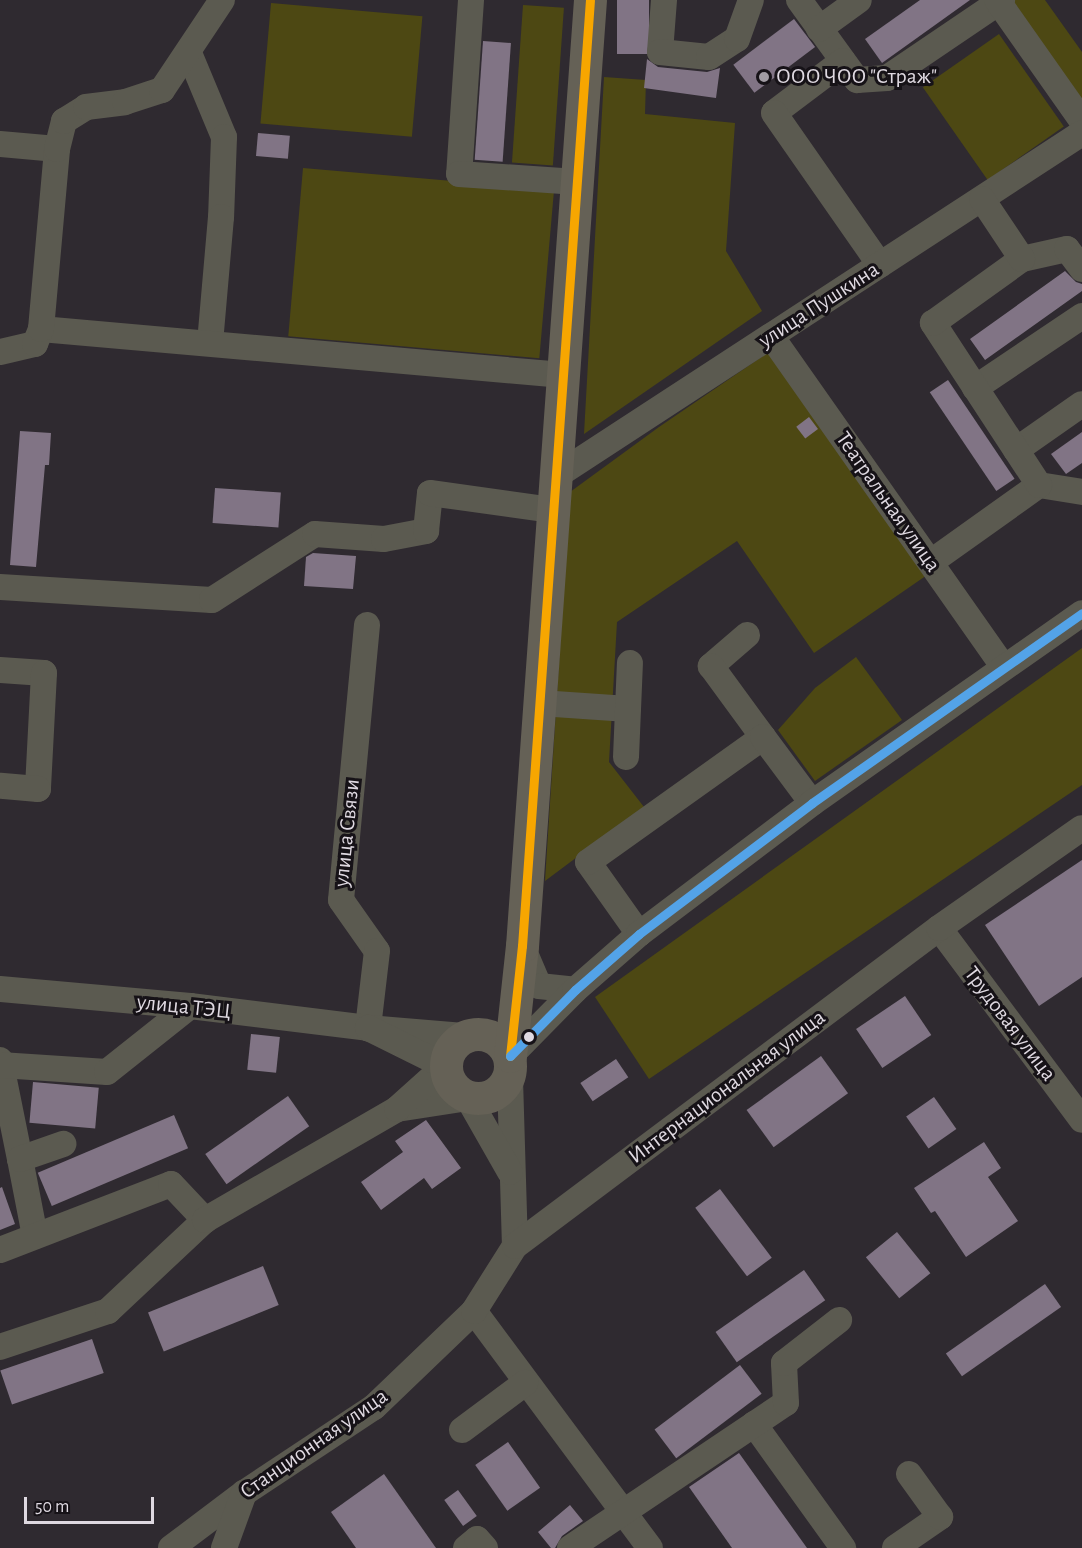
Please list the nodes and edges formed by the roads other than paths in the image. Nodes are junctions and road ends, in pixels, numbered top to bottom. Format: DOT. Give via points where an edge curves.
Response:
graph roads {
  1 [pos="222,0"];
  2 [pos="471,0"];
  3 [pos="590,0"];
  4 [pos="664,0"];
  5 [pos="751,0"];
  6 [pos="799,0"];
  7 [pos="859,0"];
  8 [pos="999,1"];
  9 [pos="819,28"];
  10 [pos="189,53"];
  11 [pos="843,61"];
  12 [pos="1082,121"];
  13 [pos="1082,134"];
  14 [pos="0,144"];
  15 [pos="57,149"];
  16 [pos="577,182"];
  17 [pos="982,199"];
  18 [pos="1022,259"];
  19 [pos="880,265"];
  20 [pos="1082,269"];
  21 [pos="1082,316"];
  22 [pos="41,329"];
  23 [pos="771,336"];
  24 [pos="210,343"];
  25 [pos="0,352"];
  26 [pos="563,375"];
  27 [pos="975,388"];
  28 [pos="1082,404"];
  29 [pos="1016,450"];
  30 [pos="556,476"];
  31 [pos="1039,485"];
  32 [pos="1082,492"];
  33 [pos="553,510"];
  34 [pos="931,562"];
  35 [pos="0,587"];
  36 [pos="1082,613"];
  37 [pos="367,626"];
  38 [pos="747,635"];
  39 [pos="630,663"];
  40 [pos="1004,667"];
  41 [pos="0,670"];
  42 [pos="540,703"];
  43 [pos="628,709"];
  44 [pos="763,737"];
  45 [pos="626,757"];
  46 [pos="0,786"];
  47 [pos="812,803"];
  48 [pos="1082,828"];
  49 [pos="939,928"];
  50 [pos="639,934"];
  51 [pos="522,946"];
  52 [pos="519,987"];
  53 [pos="0,989"];
  54 [pos="575,990"];
  55 [pos="190,1006"];
  56 [pos="369,1028"];
  57 [pos="470,1035"];
  58 [pos="1,1063"];
  59 [pos="445,1066"];
  60 [pos="510,1067"];
  61 [pos="468,1098"];
  62 [pos="397,1110"];
  63 [pos="1082,1120"];
  64 [pos="63,1144"];
  65 [pos="20,1159"];
  66 [pos="512,1175"];
  67 [pos="205,1220"];
  68 [pos="35,1236"];
  69 [pos="515,1246"];
  70 [pos="0,1250"];
  71 [pos="474,1311"];
  72 [pos="839,1320"];
  73 [pos="0,1347"];
  74 [pos="525,1383"];
  75 [pos="754,1424"];
  76 [pos="462,1430"];
  77 [pos="909,1474"];
  78 [pos="244,1493"];
  79 [pos="624,1513"];
  80 [pos="171,1548"];
  81 [pos="224,1548"];
  82 [pos="466,1548"];
  83 [pos="485,1548"];
  84 [pos="570,1548"];
  85 [pos="650,1548"];
  86 [pos="843,1548"];
  87 [pos="895,1548"];
  1 -- 10 [label="street"];
  2 -- 16 [label="street" via="459,174"];
  3 -- 16 [label="main road"];
  4 -- 5 [label="street" via="660,52 709,57 737,39"];
  6 -- 9 [label="street"];
  7 -- 9 [label="street"];
  8 -- 11 [label="street" via="887,78 857,80"];
  8 -- 12 [label="street"];
  9 -- 11 [label="street"];
  10 -- 15 [label="street" via="162,90 125,102 86,107 64,121"];
  10 -- 24 [label="street" via="224,137"];
  11 -- 19 [label="street" via="774,113"];
  13 -- 17 [label="street, улица Пушкина"];
  14 -- 15 [label="street"];
  15 -- 22 [label="street"];
  16 -- 26 [label="main road"];
  17 -- 18 [label="street"];
  17 -- 19 [label="street, улица Пушкина"];
  18 -- 20 [label="street" via="1067,249"];
  18 -- 27 [label="street" via="933,323"];
  19 -- 23 [label="street, улица Пушкина"];
  21 -- 27 [label="street"];
  22 -- 24 [label="street"];
  22 -- 25 [label="street" via="35,344"];
  23 -- 30 [label="street, улица Пушкина"];
  23 -- 34 [label="street, Театральная улица"];
  24 -- 26 [label="street"];
  26 -- 30 [label="main road"];
  27 -- 29 [label="street"];
  28 -- 29 [label="street"];
  29 -- 31 [label="street"];
  30 -- 33 [label="main road"];
  31 -- 32 [label="street"];
  31 -- 34 [label="street"];
  33 -- 35 [label="street" via="430,493 426,531 384,539 315,534 212,600"];
  33 -- 42 [label="main road"];
  34 -- 40 [label="street, Театральная улица"];
  36 -- 40 [label="street"];
  37 -- 56 [label="street, улица Связи" via="341,900 377,951"];
  38 -- 44 [label="street" via="711,666"];
  39 -- 43 [label="street"];
  40 -- 47 [label="street"];
  41 -- 46 [label="street" via="44,673 38,789"];
  42 -- 43 [label="street"];
  42 -- 51 [label="main road"];
  43 -- 45 [label="street"];
  44 -- 47 [label="street"];
  44 -- 50 [label="street" via="588,862"];
  47 -- 50 [label="street"];
  48 -- 49 [label="street, Интернациональная улица"];
  49 -- 63 [label="street, Трудовая улица"];
  49 -- 69 [label="street, Интернациональная улица"];
  50 -- 54 [label="street"];
  51 -- 52 [label="main road"];
  51 -- 54 [label="street" via="539,986"];
  52 -- 57 [label="main road"];
  52 -- 60 [label="main road"];
  53 -- 55 [label="street, улица ТЭЦ"];
  54 -- 60 [label="street"];
  55 -- 56 [label="street, улица ТЭЦ"];
  55 -- 58 [label="street" via="107,1072"];
  56 -- 57 [label="street, улица ТЭЦ"];
  56 -- 59 [label="street"];
  57 -- 59 [label="main road" via="451,1048"];
  57 -- 60 [label="main road" via="497,1039"];
  58 -- 65 [label="street"];
  59 -- 61 [label="main road" via="451,1086"];
  59 -- 62 [label="street"];
  60 -- 61 [label="main road" via="493,1097"];
  60 -- 66 [label="street"];
  61 -- 62 [label="street"];
  61 -- 66 [label="street"];
  62 -- 67 [label="street"];
  64 -- 65 [label="street"];
  65 -- 68 [label="street"];
  66 -- 69 [label="street"];
  67 -- 68 [label="street" via="171,1184"];
  67 -- 73 [label="street" via="108,1311"];
  68 -- 70 [label="street"];
  69 -- 71 [label="street, Станционная улица"];
  71 -- 74 [label="street"];
  71 -- 78 [label="street, Станционная улица" via="374,1407"];
  72 -- 75 [label="street" via="784,1363 786,1403"];
  74 -- 76 [label="street"];
  74 -- 79 [label="street"];
  75 -- 79 [label="street"];
  75 -- 86 [label="street"];
  77 -- 87 [label="street" via="939,1517"];
  78 -- 80 [label="street, Станционная улица"];
  78 -- 81 [label="street"];
  79 -- 84 [label="street"];
  79 -- 85 [label="street"];
  82 -- 83 [label="street" via="477,1539"];
}
